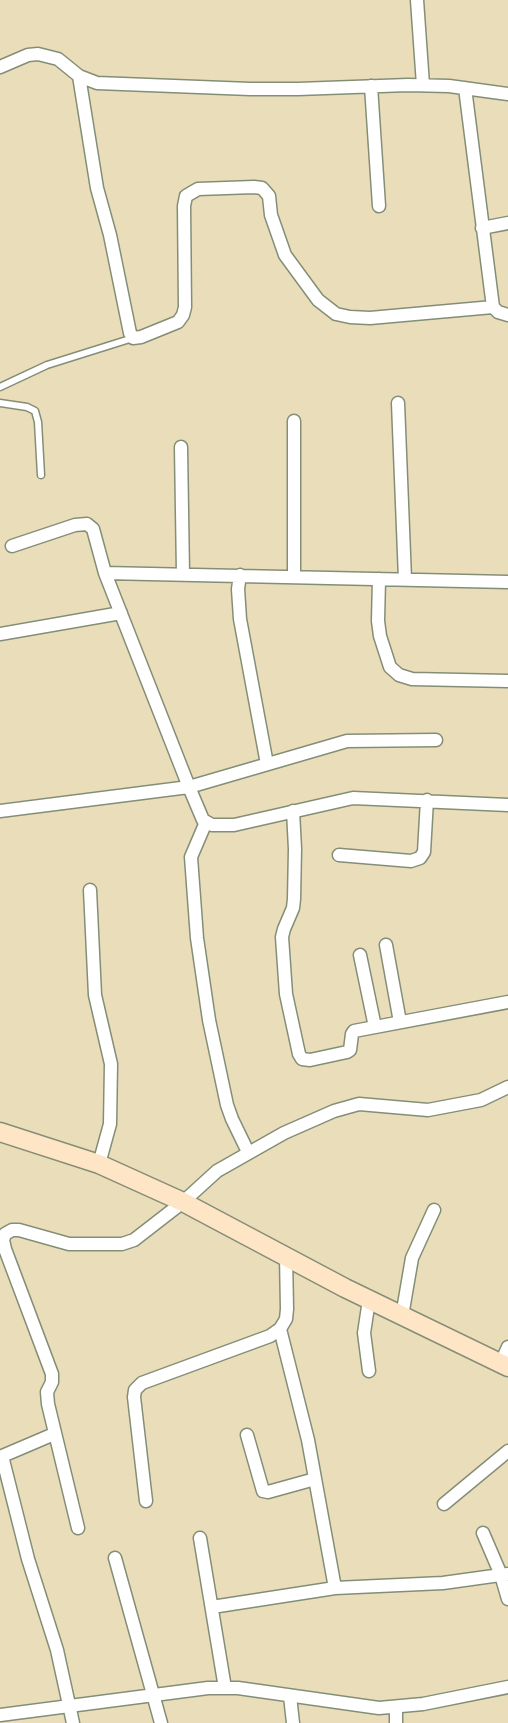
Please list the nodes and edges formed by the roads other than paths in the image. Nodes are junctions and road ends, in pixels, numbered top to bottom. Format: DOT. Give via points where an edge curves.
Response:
graph roads {
  1 [pos="417,0"];
  2 [pos="0,67"];
  3 [pos="79,76"];
  4 [pos="423,85"];
  5 [pos="371,86"];
  6 [pos="465,88"];
  7 [pos="508,94"];
  8 [pos="379,207"];
  9 [pos="508,223"];
  10 [pos="482,228"];
  11 [pos="493,307"];
  12 [pos="508,315"];
  13 [pos="133,338"];
  14 [pos="0,387"];
  15 [pos="0,403"];
  16 [pos="398,403"];
  17 [pos="294,421"];
  18 [pos="181,447"];
  19 [pos="41,475"];
  20 [pos="12,546"];
  21 [pos="105,573"];
  22 [pos="183,574"];
  23 [pos="240,575"];
  24 [pos="294,576"];
  25 [pos="379,579"];
  26 [pos="405,579"];
  27 [pos="508,582"];
  28 [pos="121,614"];
  29 [pos="0,634"];
  30 [pos="508,681"];
  31 [pos="436,740"];
  32 [pos="267,764"];
  33 [pos="189,787"];
  34 [pos="427,800"];
  35 [pos="508,805"];
  36 [pos="293,811"];
  37 [pos="0,812"];
  38 [pos="206,822"];
  39 [pos="339,855"];
  40 [pos="90,890"];
  41 [pos="386,945"];
  42 [pos="360,956"];
  43 [pos="508,1002"];
  44 [pos="400,1022"];
  45 [pos="375,1027"];
  46 [pos="508,1087"];
  47 [pos="0,1132"];
  48 [pos="248,1152"];
  49 [pos="99,1164"];
  50 [pos="183,1202"];
  51 [pos="434,1210"];
  52 [pos="2,1240"];
  53 [pos="286,1256"];
  54 [pos="369,1300"];
  55 [pos="402,1316"];
  56 [pos="280,1329"];
  57 [pos="508,1347"];
  58 [pos="504,1365"];
  59 [pos="369,1371"];
  60 [pos="54,1434"];
  61 [pos="247,1435"];
  62 [pos="508,1451"];
  63 [pos="1,1456"];
  64 [pos="315,1479"];
  65 [pos="146,1502"];
  66 [pos="444,1504"];
  67 [pos="78,1528"];
  68 [pos="483,1533"];
  69 [pos="200,1538"];
  70 [pos="115,1558"];
  71 [pos="504,1575"];
  72 [pos="335,1588"];
  73 [pos="508,1599"];
  74 [pos="212,1607"];
  75 [pos="508,1687"];
  76 [pos="225,1688"];
  77 [pos="153,1695"];
  78 [pos="290,1696"];
  79 [pos="70,1706"];
  80 [pos="396,1707"];
  81 [pos="0,1715"];
  82 [pos="73,1723"];
  83 [pos="161,1723"];
  84 [pos="293,1723"];
  85 [pos="396,1723"];
  1 -- 4 [label="street"];
  2 -- 3 [label="street" via="28,56 48,55"];
  3 -- 5 [label="street" via="97,83 250,89"];
  3 -- 13 [label="street" via="97,188"];
  4 -- 5 [label="street"];
  4 -- 6 [label="street"];
  5 -- 8 [label="street"];
  6 -- 7 [label="street"];
  6 -- 10 [label="street"];
  9 -- 10 [label="street"];
  10 -- 11 [label="street"];
  11 -- 12 [label="street"];
  11 -- 13 [label="street" via="370,318 336,314 318,300 285,255 271,215 269,196 262,188 198,189 186,196 184,206 183,315 178,322"];
  13 -- 14 [label="lane" via="46,365"];
  15 -- 19 [label="lane" via="27,406 35,411"];
  16 -- 26 [label="street"];
  17 -- 24 [label="street"];
  18 -- 22 [label="street"];
  20 -- 21 [label="street" via="87,524 93,529"];
  21 -- 22 [label="street"];
  21 -- 28 [label="street"];
  22 -- 23 [label="street"];
  23 -- 24 [label="street"];
  23 -- 32 [label="street" via="240,619"];
  24 -- 25 [label="street"];
  25 -- 26 [label="street"];
  25 -- 30 [label="street" via="380,636 390,667 399,675 412,679"];
  26 -- 27 [label="street"];
  28 -- 29 [label="street"];
  28 -- 33 [label="street"];
  31 -- 32 [label="street" via="347,741"];
  32 -- 33 [label="street"];
  33 -- 37 [label="street"];
  33 -- 38 [label="street"];
  34 -- 35 [label="street"];
  34 -- 36 [label="street" via="353,798"];
  34 -- 39 [label="street" via="424,852 420,858 411,861"];
  36 -- 38 [label="street" via="222,826"];
  36 -- 45 [label="street" via="294,899 282,938 286,994 299,1054 310,1060 347,1052 354,1032"];
  38 -- 48 [label="street" via="191,857 197,938 227,1105"];
  40 -- 49 [label="street" via="94,995 111,1064 110,1124"];
  41 -- 44 [label="street"];
  42 -- 45 [label="street"];
  43 -- 44 [label="street"];
  44 -- 45 [label="street"];
  46 -- 48 [label="street" via="481,1100 428,1110 377,1104 347,1106"];
  47 -- 49 [label="street"];
  48 -- 50 [label="street" via="217,1171"];
  49 -- 50 [label="street"];
  50 -- 52 [label="street" via="122,1244 69,1244 19,1230 5,1234"];
  50 -- 53 [label="street"];
  51 -- 55 [label="street" via="412,1258"];
  52 -- 60 [label="street" via="52,1374 47,1396"];
  53 -- 54 [label="street"];
  53 -- 56 [label="street" via="287,1309"];
  54 -- 55 [label="street"];
  54 -- 59 [label="street" via="364,1333"];
  55 -- 58 [label="street"];
  56 -- 64 [label="street"];
  56 -- 65 [label="street" via="142,1383 135,1390"];
  57 -- 58 [label="street"];
  60 -- 63 [label="street"];
  60 -- 67 [label="street"];
  61 -- 64 [label="street" via="263,1491"];
  62 -- 66 [label="street"];
  63 -- 79 [label="street"];
  64 -- 72 [label="street"];
  68 -- 71 [label="street"];
  69 -- 74 [label="street"];
  70 -- 77 [label="street"];
  71 -- 72 [label="street" via="442,1583"];
  71 -- 73 [label="street"];
  72 -- 74 [label="street"];
  74 -- 76 [label="street"];
  75 -- 80 [label="street"];
  76 -- 77 [label="street"];
  76 -- 78 [label="street"];
  77 -- 79 [label="street"];
  77 -- 83 [label="street"];
  78 -- 80 [label="street"];
  78 -- 84 [label="street"];
  79 -- 81 [label="street"];
  79 -- 82 [label="street"];
  80 -- 85 [label="street"];
}
